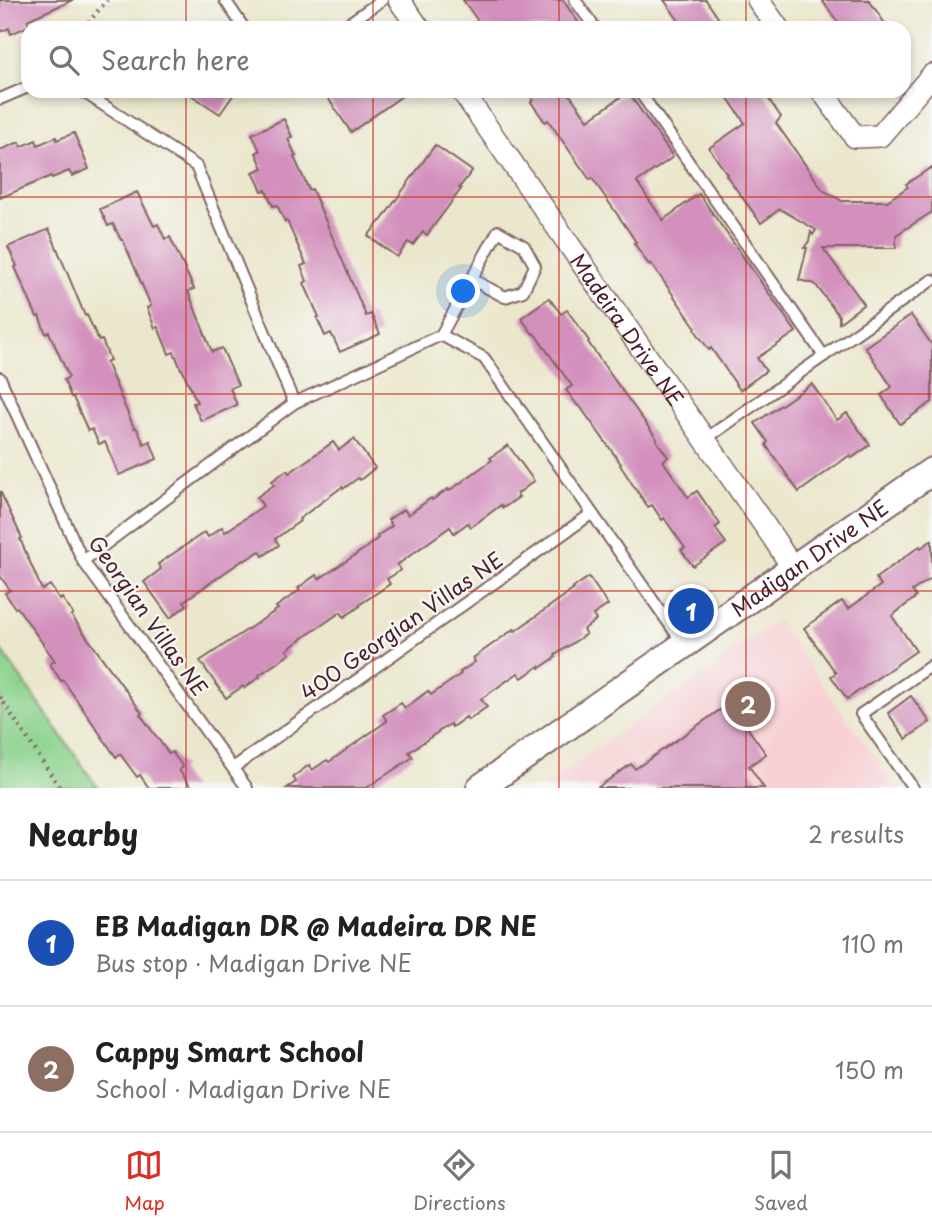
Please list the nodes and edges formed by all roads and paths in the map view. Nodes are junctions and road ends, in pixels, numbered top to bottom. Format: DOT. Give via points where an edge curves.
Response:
graph roads {
  1 [pos="107,0"];
  2 [pos="225,0"];
  3 [pos="382,0"];
  4 [pos="399,0"];
  5 [pos="575,0"];
  6 [pos="758,0"];
  7 [pos="90,21"];
  8 [pos="239,21"];
  9 [pos="352,21"];
  10 [pos="414,21"];
  11 [pos="590,21"];
  12 [pos="773,21"];
  13 [pos="932,75"];
  14 [pos="21,90"];
  15 [pos="93,98"];
  16 [pos="467,98"];
  17 [pos="644,98"];
  18 [pos="827,98"];
  19 [pos="0,99"];
  20 [pos="471,279"];
  21 [pos="932,280"];
  22 [pos="441,335"];
  23 [pos="824,356"];
  24 [pos="0,378"];
  25 [pos="293,403"];
  26 [pos="704,440"];
  27 [pos="932,471"];
  28 [pos="591,514"];
  29 [pos="83,561"];
  30 [pos="793,569"];
  31 [pos="684,645"];
  32 [pos="932,665"];
  33 [pos="0,697"];
  34 [pos="233,768"];
  35 [pos="60,788"];
  36 [pos="247,788"];
  37 [pos="480,788"];
  38 [pos="913,788"];
  1 -- 7 [label="path"];
  2 -- 8 [label="lane"];
  3 -- 9 [label="lane"];
  4 -- 10 [label="street"];
  5 -- 11 [label="lane"];
  6 -- 12 [label="street"];
  13 -- 18 [label="street" via="880,136 855,137"];
  14 -- 19 [label="lane"];
  15 -- 25 [label="lane" via="196,166"];
  16 -- 26 [label="street, Madeira Drive NE"];
  17 -- 23 [label="lane"];
  20 -- 20 [label="lane" via="498,231 524,246 534,266 523,291 505,297"];
  20 -- 22 [label="lane"];
  21 -- 23 [label="lane"];
  22 -- 25 [label="lane"];
  22 -- 28 [label="lane" via="484,358"];
  23 -- 26 [label="lane"];
  24 -- 29 [label="lane, Georgian Villas NE"];
  25 -- 29 [label="lane"];
  26 -- 30 [label="street, Madeira Drive NE"];
  27 -- 30 [label="street, Madigan Drive NE"];
  28 -- 31 [label="lane"];
  28 -- 34 [label="lane, 400 Georgian Villas NE"];
  29 -- 34 [label="lane, Georgian Villas NE"];
  30 -- 31 [label="street, Madigan Drive NE"];
  31 -- 37 [label="street, Madigan Drive NE"];
  32 -- 38 [label="lane" via="861,714"];
  33 -- 35 [label="path"];
  34 -- 36 [label="lane, Georgian Villas NE"];
}
